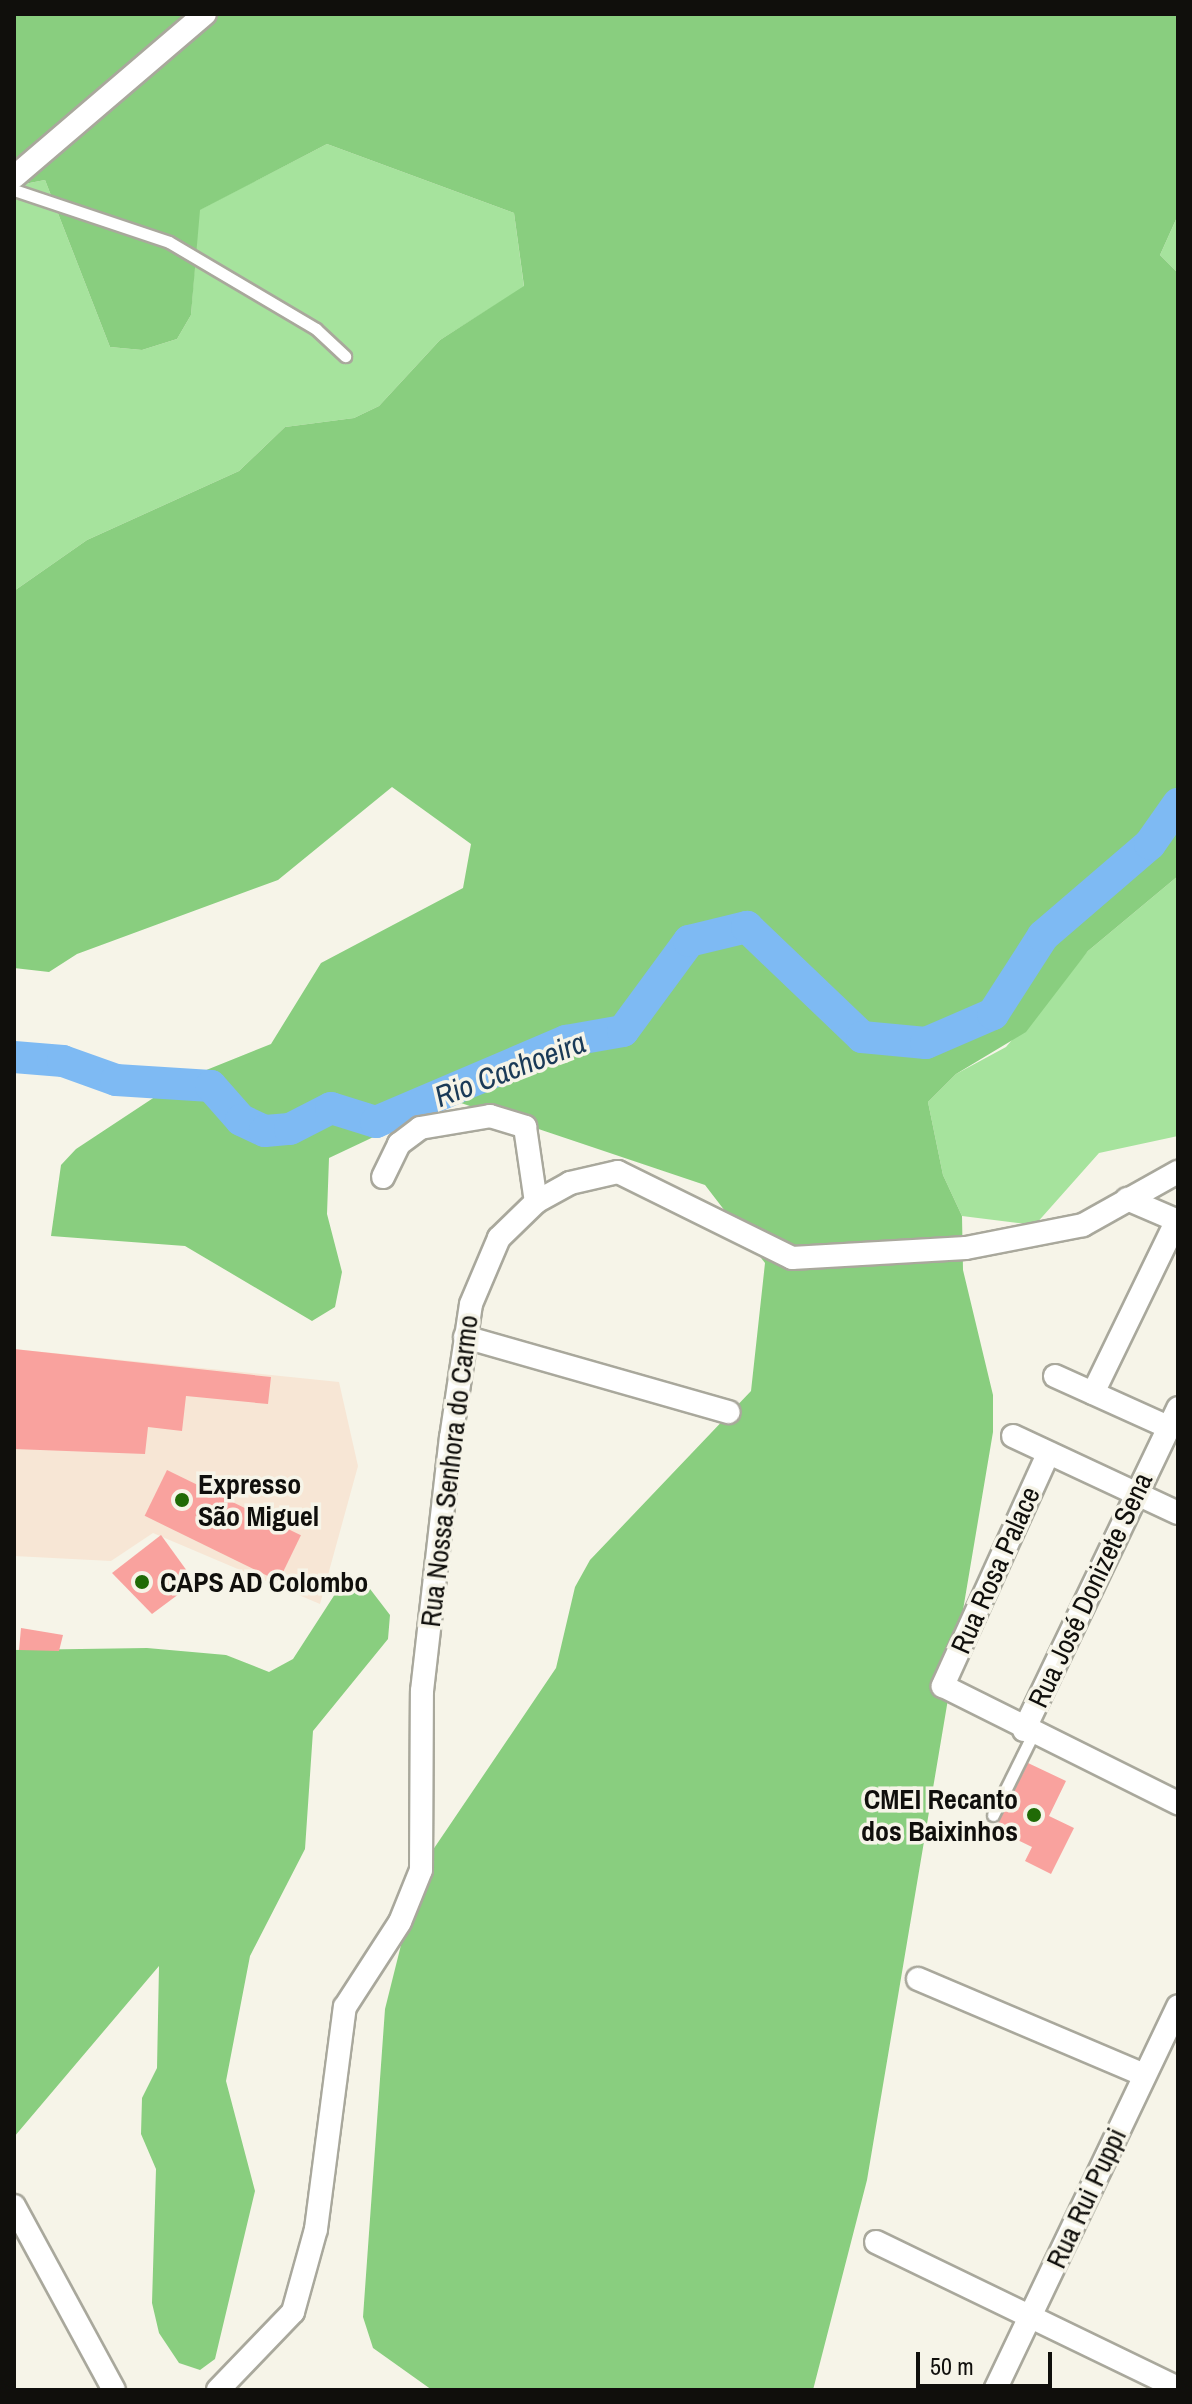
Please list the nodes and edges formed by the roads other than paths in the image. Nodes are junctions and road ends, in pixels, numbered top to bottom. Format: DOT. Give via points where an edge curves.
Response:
graph roads {
  1 [pos="205,14"];
  2 [pos="14,177"];
  3 [pos="14,190"];
  4 [pos="345,356"];
  5 [pos="1178,1172"];
  6 [pos="383,1177"];
  7 [pos="1127,1199"];
  8 [pos="536,1202"];
  9 [pos="1178,1220"];
  10 [pos="465,1337"];
  11 [pos="1055,1376"];
  12 [pos="1093,1393"];
  13 [pos="729,1412"];
  14 [pos="1173,1418"];
  15 [pos="1013,1436"];
  16 [pos="1048,1454"];
  17 [pos="1134,1493"];
  18 [pos="1178,1513"];
  19 [pos="1028,1732"];
  20 [pos="1178,1803"];
  21 [pos="993,1815"];
  22 [pos="918,1979"];
  23 [pos="1178,2006"];
  24 [pos="1144,2075"];
  25 [pos="14,2206"];
  26 [pos="876,2242"];
  27 [pos="1029,2316"];
  28 [pos="1178,2388"];
  29 [pos="114,2390"];
  30 [pos="218,2390"];
  31 [pos="995,2390"];
  1 -- 2 [label="street"];
  3 -- 4 [label="lane" via="169,242 337,342"];
  5 -- 7 [label="street, Rua Nossa Senhora do Carmo"];
  6 -- 8 [label="street" via="399,1144 420,1128 490,1116 525,1127"];
  7 -- 8 [label="street, Rua Nossa Senhora do Carmo" via="1083,1225 966,1248 831,1260 792,1258 618,1172 570,1183"];
  7 -- 9 [label="street"];
  8 -- 10 [label="street, Rua Nossa Senhora do Carmo" via="499,1238 479,1273"];
  9 -- 12 [label="street"];
  10 -- 13 [label="street"];
  10 -- 30 [label="street, Rua Nossa Senhora do Carmo" via="422,1691 421,1870 400,1922 345,2007 316,2229 293,2312"];
  11 -- 12 [label="street"];
  12 -- 14 [label="street"];
  14 -- 17 [label="street, Rua José Donizete Sena"];
  15 -- 16 [label="street"];
  16 -- 17 [label="street"];
  16 -- 19 [label="street, Rua Rosa Palace" via="943,1686"];
  17 -- 18 [label="street"];
  17 -- 19 [label="street, Rua José Donizete Sena"];
  19 -- 20 [label="street"];
  19 -- 21 [label="lane"];
  22 -- 24 [label="street"];
  23 -- 24 [label="street, Rua Rui Puppi"];
  24 -- 27 [label="street, Rua Rui Puppi"];
  25 -- 29 [label="street"];
  26 -- 27 [label="street"];
  27 -- 28 [label="street"];
  27 -- 31 [label="street, Rua Rui Puppi"];
}
